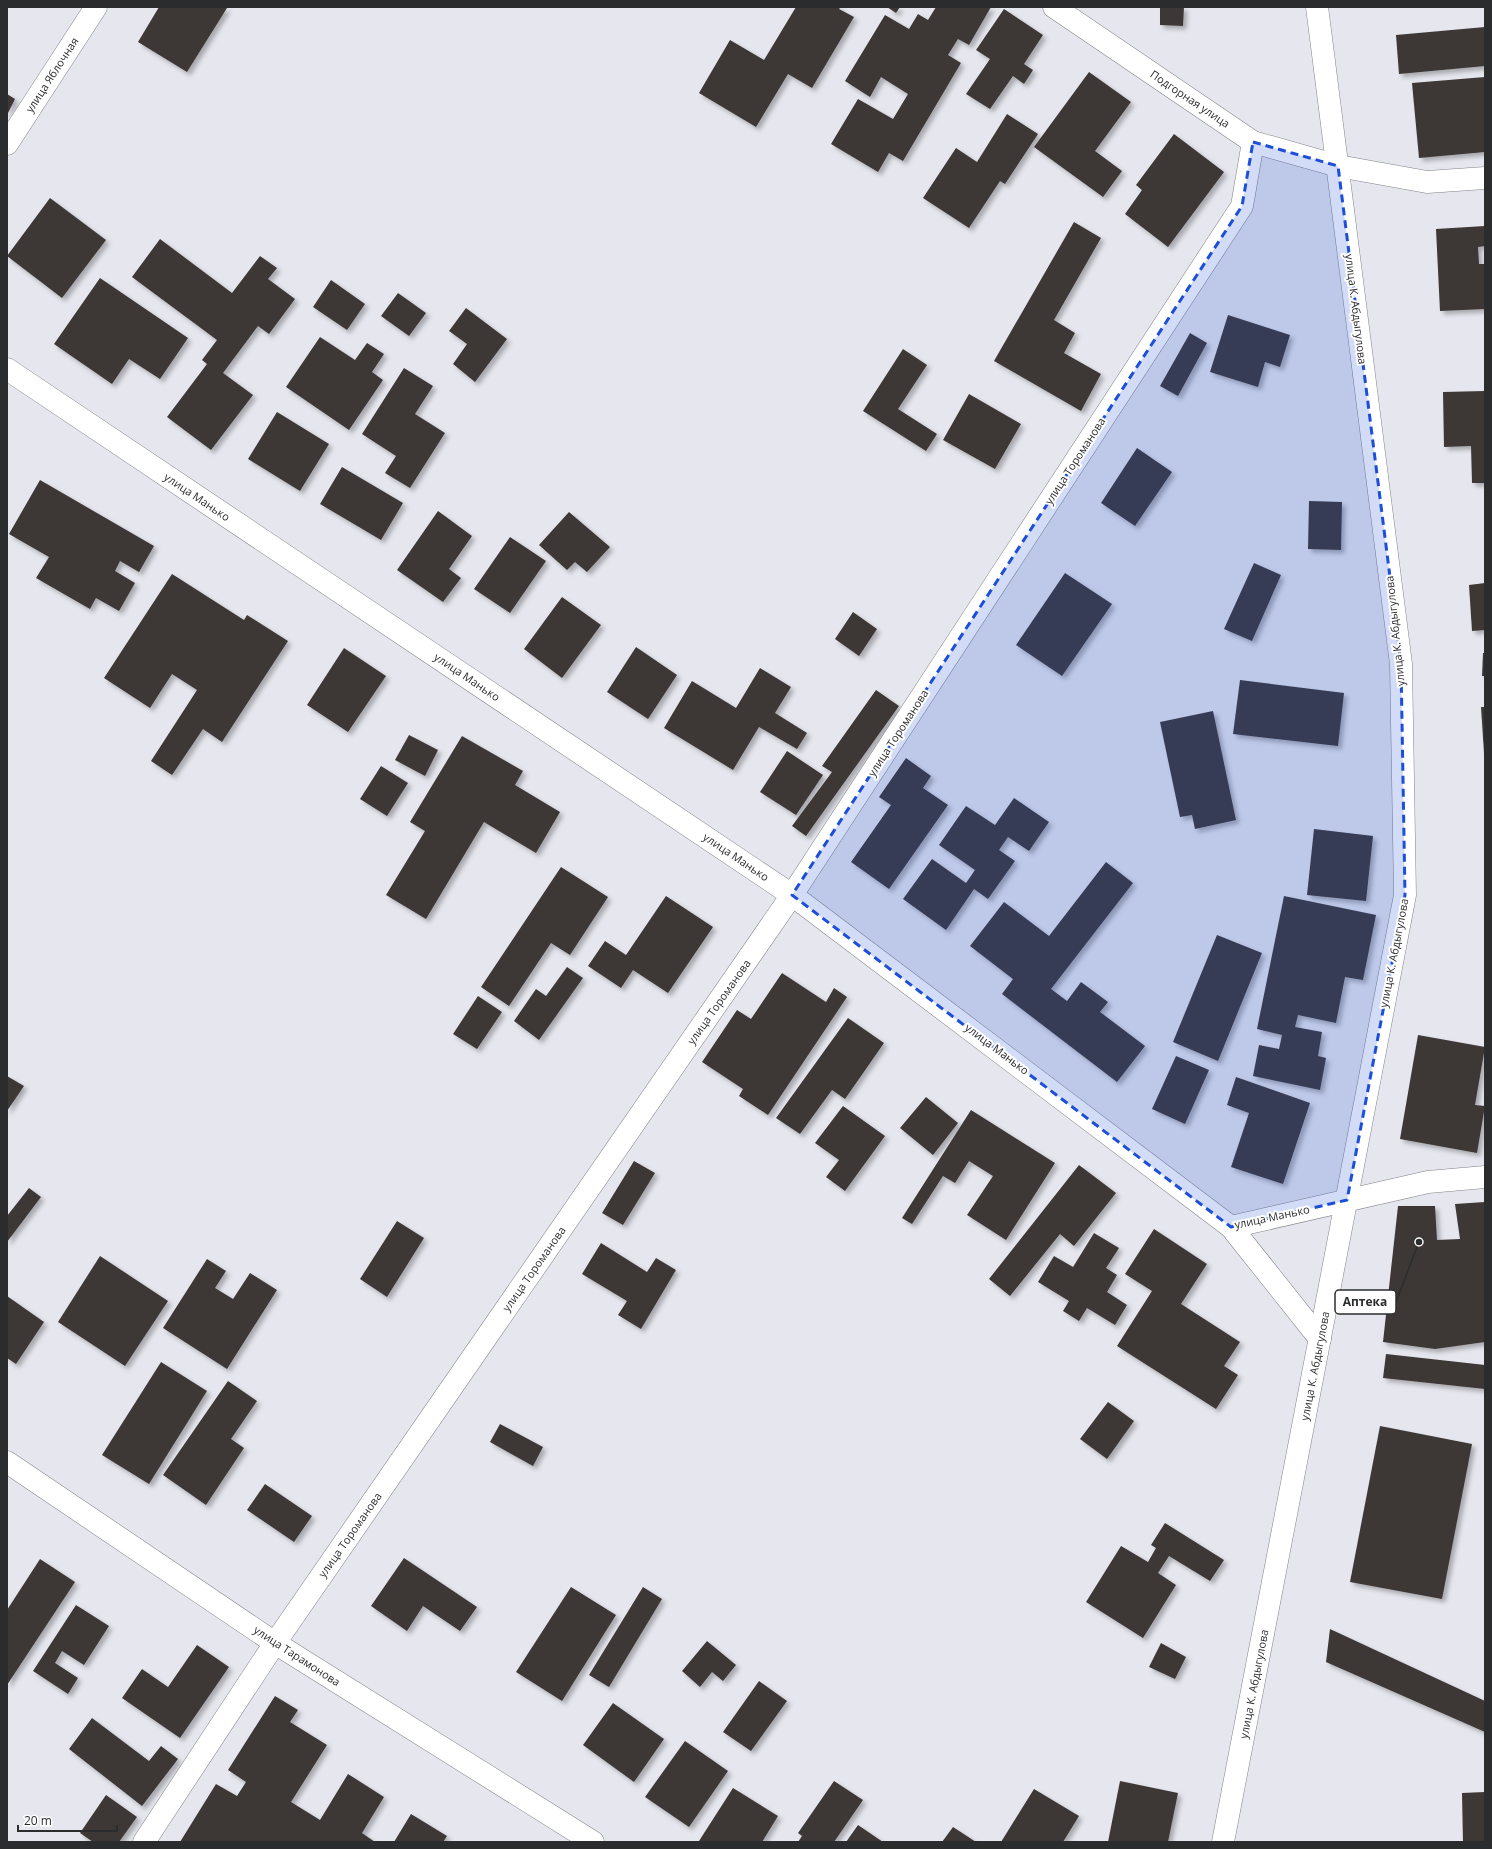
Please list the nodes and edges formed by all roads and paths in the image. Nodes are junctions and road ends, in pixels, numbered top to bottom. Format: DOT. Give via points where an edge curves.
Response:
graph roads {
  1 [pos="96,7"];
  2 [pos="1054,7"];
  3 [pos="1317,7"];
  4 [pos="1253,142"];
  5 [pos="7,144"];
  6 [pos="1338,166"];
  7 [pos="1485,178"];
  8 [pos="7,369"];
  9 [pos="792,895"];
  10 [pos="1485,1177"];
  11 [pos="1348,1200"];
  12 [pos="1231,1227"];
  13 [pos="1320,1339"];
  14 [pos="7,1462"];
  15 [pos="275,1643"];
  16 [pos="144,1842"];
  17 [pos="593,1842"];
  18 [pos="1223,1842"];
  1 -- 5 [label="street, улица Яблочная"];
  2 -- 4 [label="street, Подгорная улица"];
  3 -- 6 [label="street, улица К. Абдыгулова"];
  4 -- 6 [label="street, Подгорная улица"];
  4 -- 9 [label="street, улица Тороманова" via="1242,206"];
  6 -- 7 [label="street, Подгорная улица" via="1427,182"];
  6 -- 11 [label="street, улица К. Абдыгулова" via="1401,664 1405,895"];
  8 -- 9 [label="street, улица Манько"];
  9 -- 12 [label="street, улица Манько"];
  9 -- 15 [label="street, улица Тороманова"];
  10 -- 11 [label="street, улица Манько" via="1428,1182"];
  11 -- 12 [label="street, улица Манько"];
  11 -- 13 [label="street, улица К. Абдыгулова"];
  12 -- 13 [label="street"];
  13 -- 18 [label="street, улица К. Абдыгулова"];
  14 -- 15 [label="street, улица Тарамонова"];
  15 -- 16 [label="street, улица Тороманова"];
  15 -- 17 [label="street, улица Тарамонова"];
}
